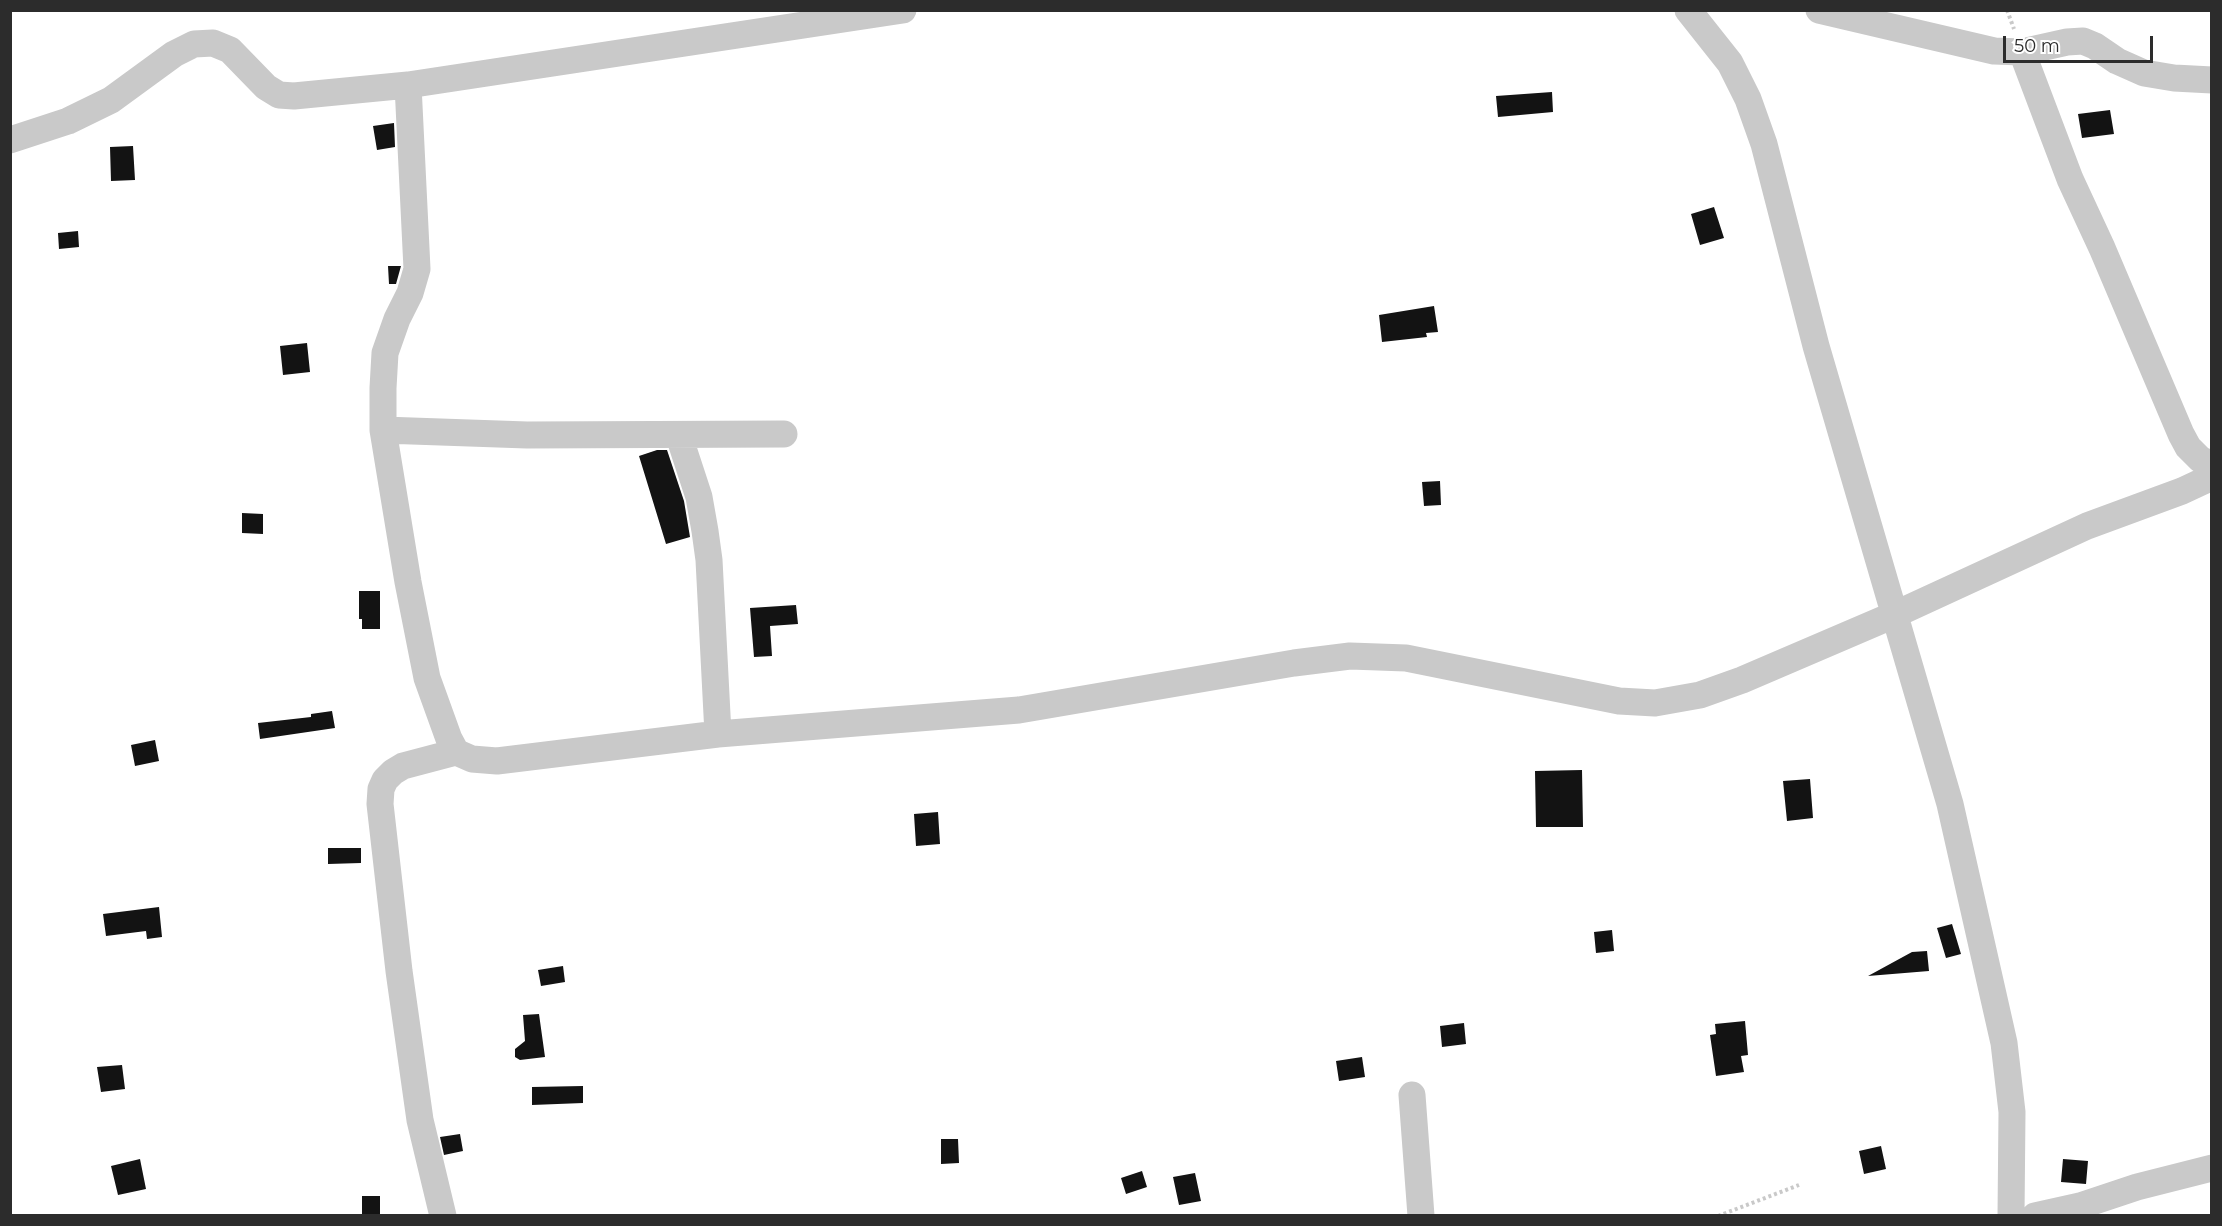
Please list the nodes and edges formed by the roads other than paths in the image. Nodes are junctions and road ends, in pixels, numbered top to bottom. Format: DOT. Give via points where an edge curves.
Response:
graph roads {
  1 [pos="903,10"];
  2 [pos="1688,10"];
  3 [pos="1819,10"];
  4 [pos="2022,52"];
  5 [pos="2211,80"];
  6 [pos="408,85"];
  7 [pos="10,140"];
  8 [pos="383,430"];
  9 [pos="784,434"];
  10 [pos="679,436"];
  11 [pos="2211,465"];
  12 [pos="2211,477"];
  13 [pos="1896,614"];
  14 [pos="718,734"];
  15 [pos="456,752"];
  16 [pos="1412,1095"];
  17 [pos="2211,1167"];
  18 [pos="443,1215"];
  19 [pos="1421,1215"];
  20 [pos="2012,1215"];
  21 [pos="2035,1215"];
  1 -- 6 [label="street"];
  2 -- 13 [label="street" via="1730,63 1764,144 1816,346"];
  3 -- 4 [label="street" via="1960,45"];
  4 -- 5 [label="street" via="2083,41 2144,73"];
  4 -- 11 [label="street" via="2070,179 2181,434 2188,447"];
  6 -- 7 [label="street" via="279,95 230,50 213,43 194,44 111,100 68,121"];
  6 -- 8 [label="street" via="417,269 386,353"];
  8 -- 10 [label="street"];
  8 -- 15 [label="street" via="427,678"];
  9 -- 10 [label="street"];
  10 -- 14 [label="street" via="699,497 709,560"];
  12 -- 13 [label="street" via="2087,526"];
  13 -- 14 [label="street" via="1742,680 1700,695 1656,703 1619,701 1406,658 1350,656 1019,710"];
  13 -- 20 [label="street" via="1950,804 2004,1043 2012,1112"];
  14 -- 15 [label="street" via="497,761 472,759"];
  15 -- 18 [label="street" via="393,772 381,789 380,804 420,1120"];
  16 -- 19 [label="street"];
  17 -- 21 [label="street" via="2080,1206"];
}
